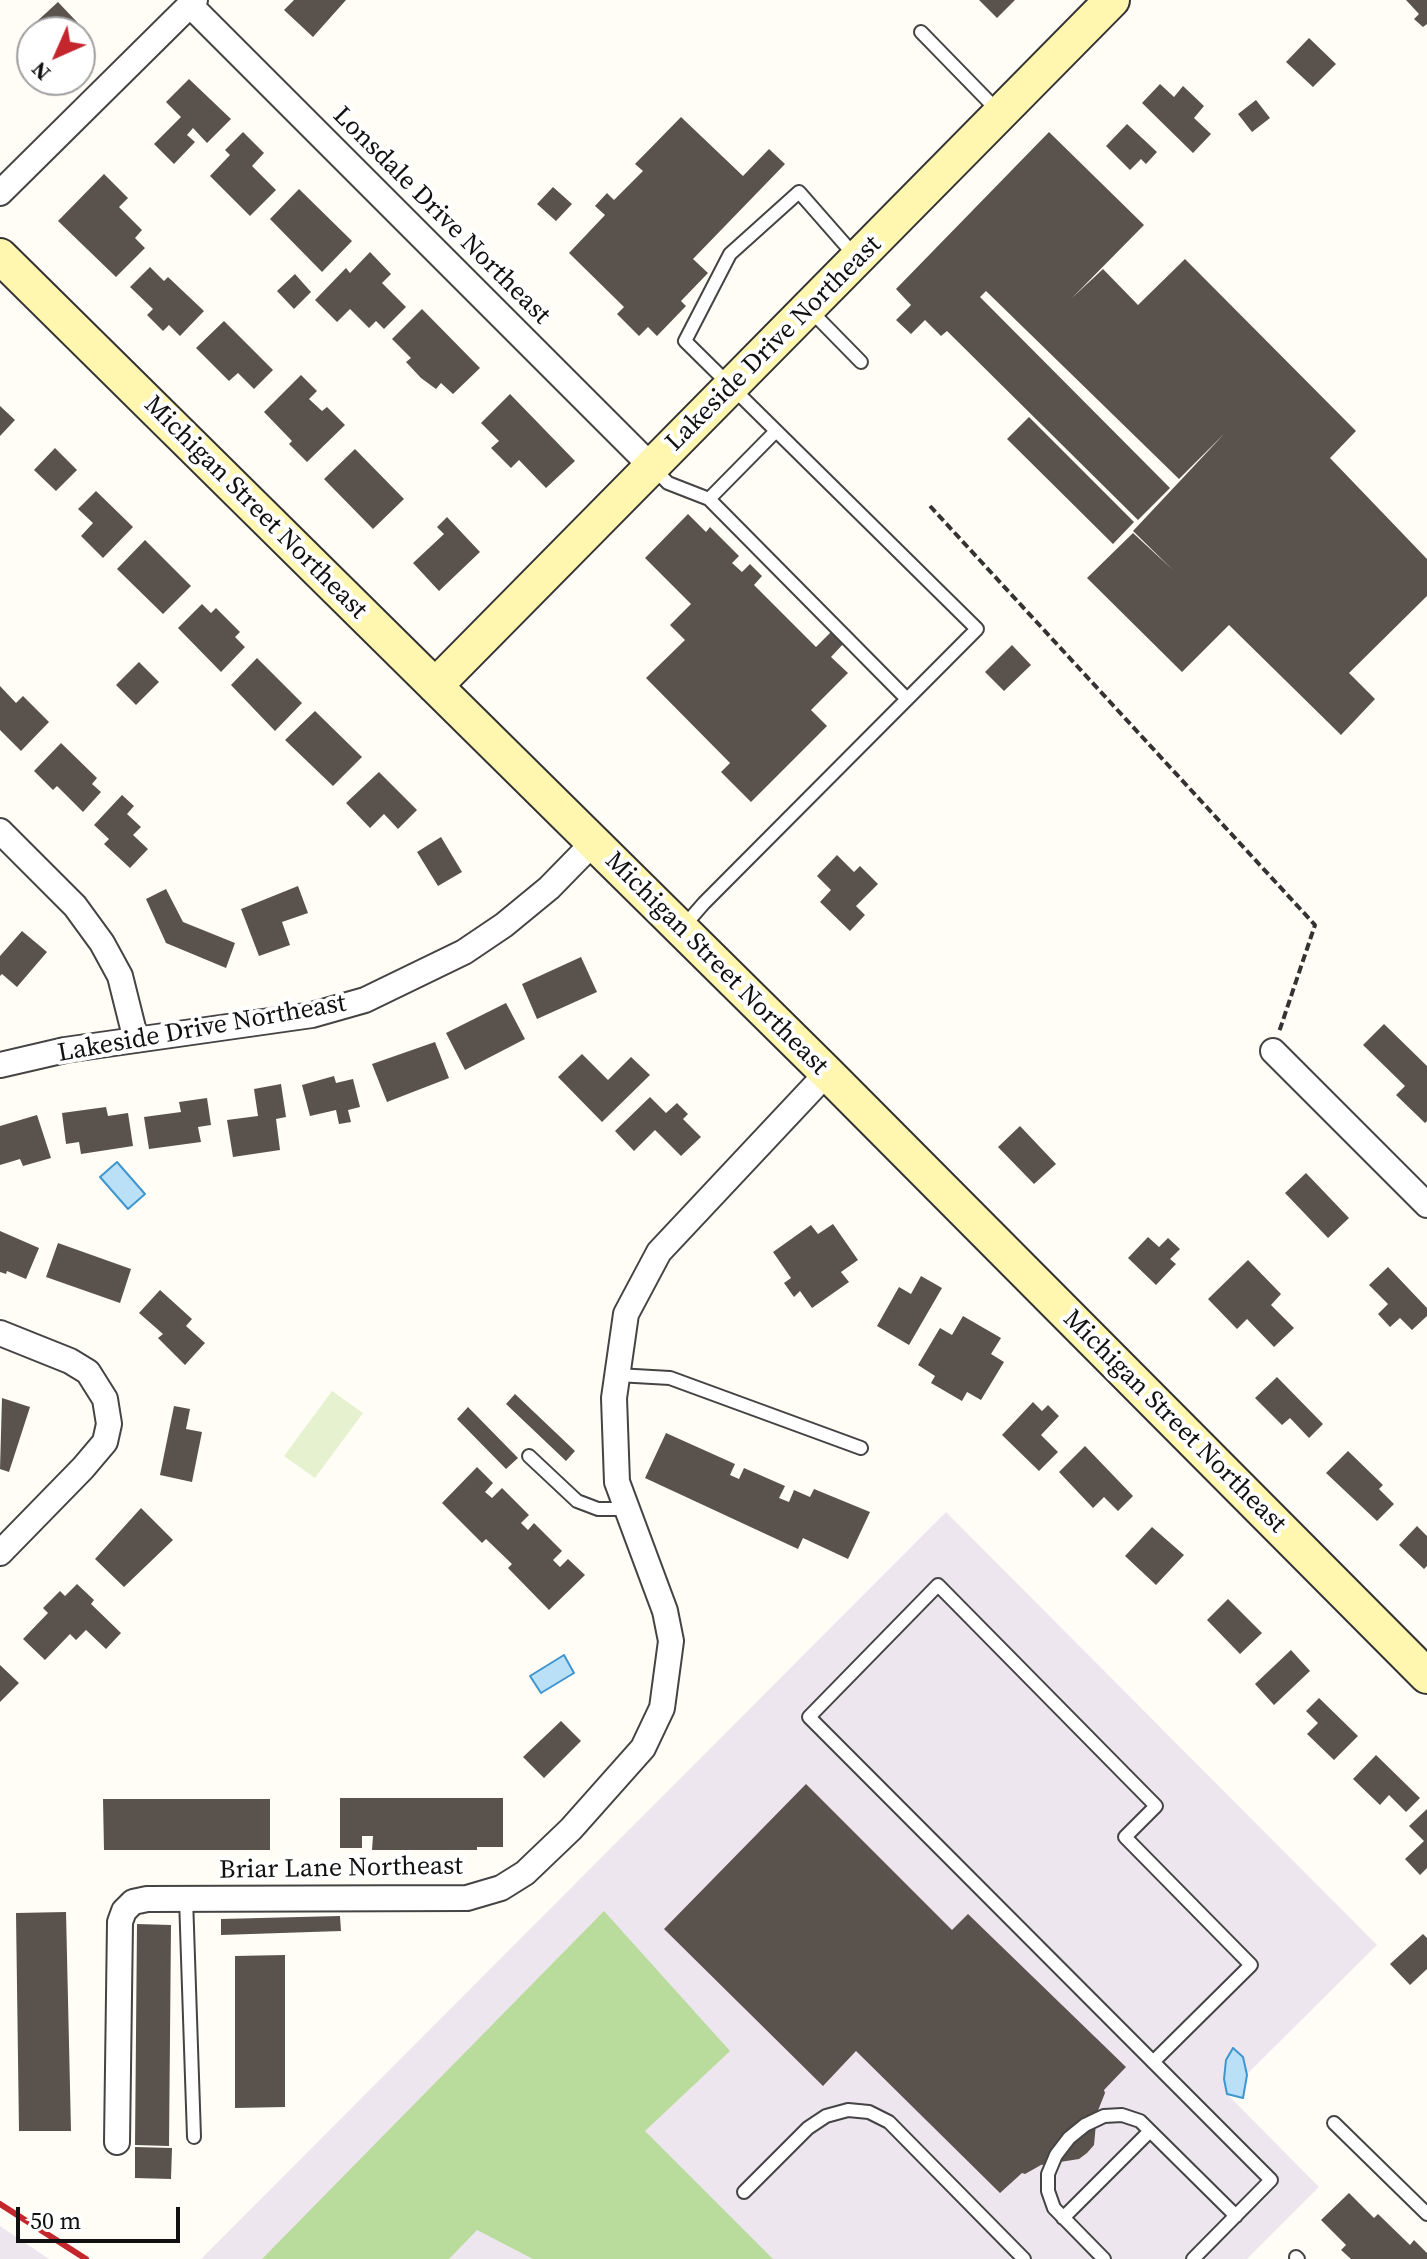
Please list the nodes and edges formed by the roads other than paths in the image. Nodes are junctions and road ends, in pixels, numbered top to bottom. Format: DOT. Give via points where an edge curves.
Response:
graph roads {
  1 [pos="1112,0"];
  2 [pos="192,3"];
  3 [pos="921,32"];
  4 [pos="1001,114"];
  5 [pos="0,193"];
  6 [pos="0,256"];
  7 [pos="857,259"];
  8 [pos="809,309"];
  9 [pos="861,362"];
  10 [pos="732,387"];
  11 [pos="776,431"];
  12 [pos="652,467"];
  13 [pos="709,499"];
  14 [pos="435,686"];
  15 [pos="907,699"];
  16 [pos="0,831"];
  17 [pos="593,843"];
  18 [pos="681,930"];
  19 [pos="136,1040"];
  20 [pos="1273,1051"];
  21 [pos="0,1065"];
  22 [pos="827,1073"];
  23 [pos="1427,1205"];
  24 [pos="0,1333"];
  25 [pos="617,1375"];
  26 [pos="861,1448"];
  27 [pos="529,1456"];
  28 [pos="627,1509"];
  29 [pos="0,1553"];
  30 [pos="1427,1676"];
  31 [pos="186,1898"];
  32 [pos="1153,2062"];
  33 [pos="1334,2123"];
  34 [pos="1150,2131"];
  35 [pos="194,2137"];
  36 [pos="117,2142"];
  37 [pos="744,2192"];
  38 [pos="1427,2214"];
  39 [pos="1236,2216"];
  40 [pos="1063,2218"];
  41 [pos="1024,2259"];
  42 [pos="1104,2259"];
  43 [pos="1193,2259"];
  1 -- 4 [label="main road, Lakeside Drive Northeast"];
  2 -- 5 [label="street"];
  2 -- 12 [label="street, Lonsdale Drive Northeast"];
  3 -- 4 [label="lane"];
  4 -- 7 [label="main road, Lakeside Drive Northeast"];
  6 -- 14 [label="main road, Michigan Street Northeast"];
  7 -- 8 [label="main road, Lakeside Drive Northeast"];
  7 -- 10 [label="lane" via="799,192 730,254 685,341"];
  8 -- 9 [label="lane"];
  8 -- 10 [label="main road, Lakeside Drive Northeast"];
  10 -- 11 [label="lane"];
  10 -- 12 [label="main road, Lakeside Drive Northeast"];
  11 -- 13 [label="lane"];
  11 -- 15 [label="lane" via="977,629"];
  12 -- 13 [label="lane" via="668,483"];
  12 -- 14 [label="main road, Lakeside Drive Northeast"];
  13 -- 15 [label="lane"];
  14 -- 17 [label="main road, Michigan Street Northeast"];
  15 -- 18 [label="lane"];
  16 -- 19 [label="street" via="75,906 102,943 120,976"];
  17 -- 18 [label="main road, Michigan Street Northeast"];
  17 -- 19 [label="street, Lakeside Drive Northeast" via="549,888 494,932 365,1000 312,1015"];
  18 -- 22 [label="main road, Michigan Street Northeast"];
  19 -- 21 [label="street, Lakeside Drive Northeast"];
  20 -- 23 [label="street"];
  22 -- 25 [label="street, Briar Lane Northeast" via="659,1252 626,1314"];
  22 -- 30 [label="main road, Michigan Street Northeast"];
  24 -- 29 [label="street" via="88,1372 105,1399 109,1424 105,1442"];
  25 -- 26 [label="lane" via="670,1378"];
  25 -- 28 [label="street, Briar Lane Northeast" via="617,1482"];
  27 -- 28 [label="lane" via="577,1501 598,1509"];
  28 -- 31 [label="street, Briar Lane Northeast" via="671,1641 662,1708 643,1748 525,1873 501,1888 467,1898"];
  31 -- 35 [label="lane"];
  31 -- 36 [label="street, Briar Lane Northeast" via="133,1902 120,1922"];
  32 -- 32 [label="lane" via="809,1717 938,1585 1156,1806 1125,1837 1251,1965"];
  32 -- 39 [label="lane" via="1271,2180"];
  33 -- 38 [label="lane"];
  34 -- 39 [label="lane"];
  34 -- 40 [label="lane"];
  34 -- 40 [label="lane" via="1122,2115 1104,2116 1069,2138 1048,2174 1048,2191"];
  37 -- 41 [label="lane" via="826,2116 869,2112 889,2122"];
  39 -- 43 [label="lane"];
  40 -- 42 [label="lane"];
}
